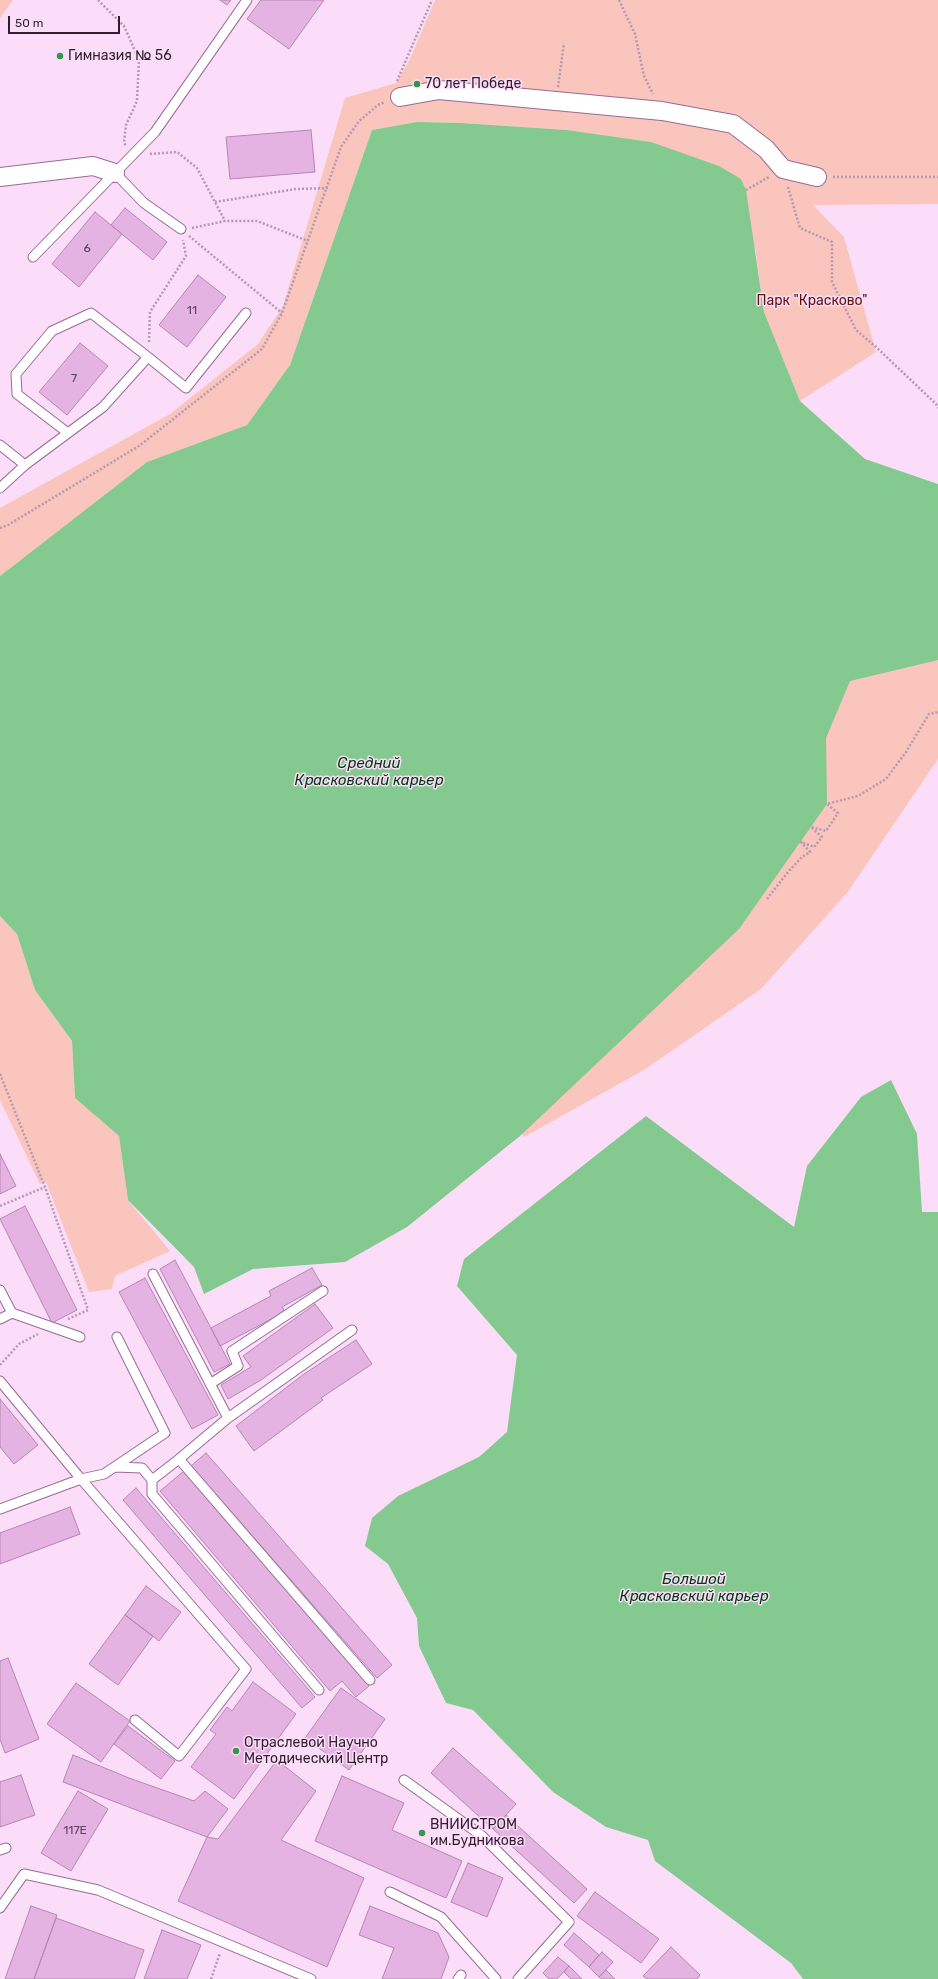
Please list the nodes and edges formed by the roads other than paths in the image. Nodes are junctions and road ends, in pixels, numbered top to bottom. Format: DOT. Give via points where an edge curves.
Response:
graph roads {
  1 [pos="247,0"];
  2 [pos="400,97"];
  3 [pos="115,172"];
  4 [pos="0,177"];
  5 [pos="817,177"];
  6 [pos="181,230"];
  7 [pos="33,257"];
  8 [pos="246,313"];
  9 [pos="148,357"];
  10 [pos="68,433"];
  11 [pos="0,445"];
  12 [pos="25,465"];
  13 [pos="0,488"];
  14 [pos="153,1274"];
  15 [pos="0,1290"];
  16 [pos="323,1291"];
  17 [pos="12,1313"];
  18 [pos="0,1319"];
  19 [pos="352,1330"];
  20 [pos="80,1337"];
  21 [pos="117,1337"];
  22 [pos="0,1381"];
  23 [pos="210,1384"];
  24 [pos="228,1418"];
  25 [pos="179,1459"];
  26 [pos="115,1467"];
  27 [pos="81,1479"];
  28 [pos="152,1480"];
  29 [pos="0,1508"];
  30 [pos="370,1680"];
  31 [pos="319,1690"];
  32 [pos="135,1720"];
  33 [pos="404,1780"];
  34 [pos="390,1892"];
  35 [pos="0,1908"];
  36 [pos="311,1979"];
  37 [pos="496,1979"];
  38 [pos="518,1979"];
  1 -- 3 [label="lane" via="155,132"];
  2 -- 5 [label="street" via="439,90 662,111 733,124 766,149 783,169"];
  3 -- 4 [label="street" via="93,166"];
  3 -- 6 [label="lane" via="144,203"];
  3 -- 7 [label="lane"];
  8 -- 9 [label="lane" via="186,388"];
  9 -- 10 [label="lane" via="103,407"];
  9 -- 10 [label="lane" via="91,313 52,331 16,374 16,394"];
  10 -- 12 [label="lane"];
  11 -- 12 [label="lane"];
  12 -- 13 [label="lane"];
  14 -- 23 [label="lane"];
  15 -- 17 [label="lane"];
  16 -- 23 [label="lane" via="232,1351 238,1366"];
  17 -- 18 [label="lane"];
  17 -- 20 [label="lane"];
  19 -- 24 [label="lane"];
  21 -- 26 [label="lane" via="165,1433"];
  22 -- 27 [label="lane"];
  23 -- 24 [label="lane"];
  24 -- 25 [label="lane"];
  25 -- 28 [label="lane"];
  25 -- 30 [label="lane"];
  26 -- 27 [label="lane" via="104,1474"];
  26 -- 28 [label="lane" via="142,1468"];
  27 -- 29 [label="lane"];
  27 -- 32 [label="lane" via="246,1669 179,1756"];
  28 -- 31 [label="lane" via="152,1494"];
  33 -- 38 [label="lane" via="482,1836 569,1922"];
  34 -- 37 [label="lane" via="441,1917"];
  35 -- 36 [label="lane" via="24,1874 98,1890"];
}
